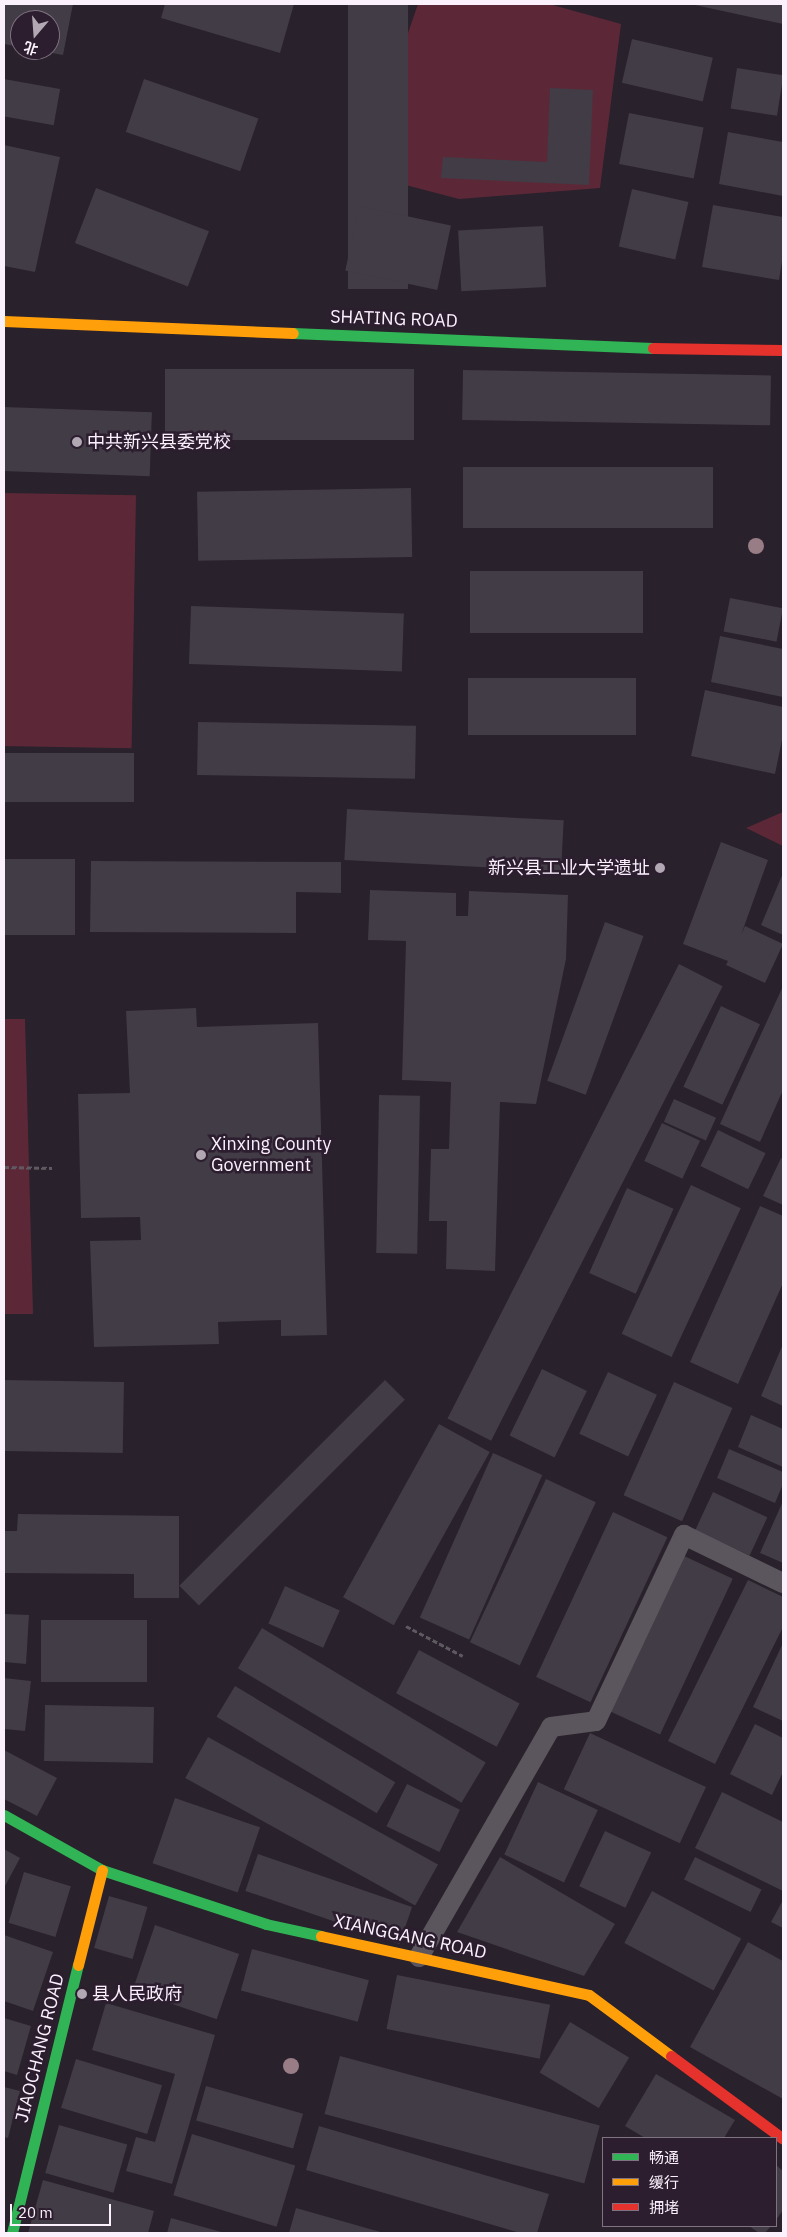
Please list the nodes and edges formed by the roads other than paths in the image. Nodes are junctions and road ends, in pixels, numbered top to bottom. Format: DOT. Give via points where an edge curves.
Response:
graph roads {
  1 [pos="4,321"];
  2 [pos="783,350"];
  3 [pos="783,1583"];
  4 [pos="4,1815"];
  5 [pos="102,1870"];
  6 [pos="419,1957"];
  7 [pos="783,2139"];
  8 [pos="12,2233"];
  1 -- 2 [label="street, SHATING ROAD" via="676,349"];
  3 -- 6 [label="lane" via="684,1535 596,1721 551,1727"];
  4 -- 5 [label="street, XIANGGANG ROAD"];
  5 -- 6 [label="street, XIANGGANG ROAD" via="266,1924"];
  5 -- 8 [label="street, JIAOCHANG ROAD"];
  6 -- 7 [label="street, XIANGGANG ROAD" via="589,1995"];
}
